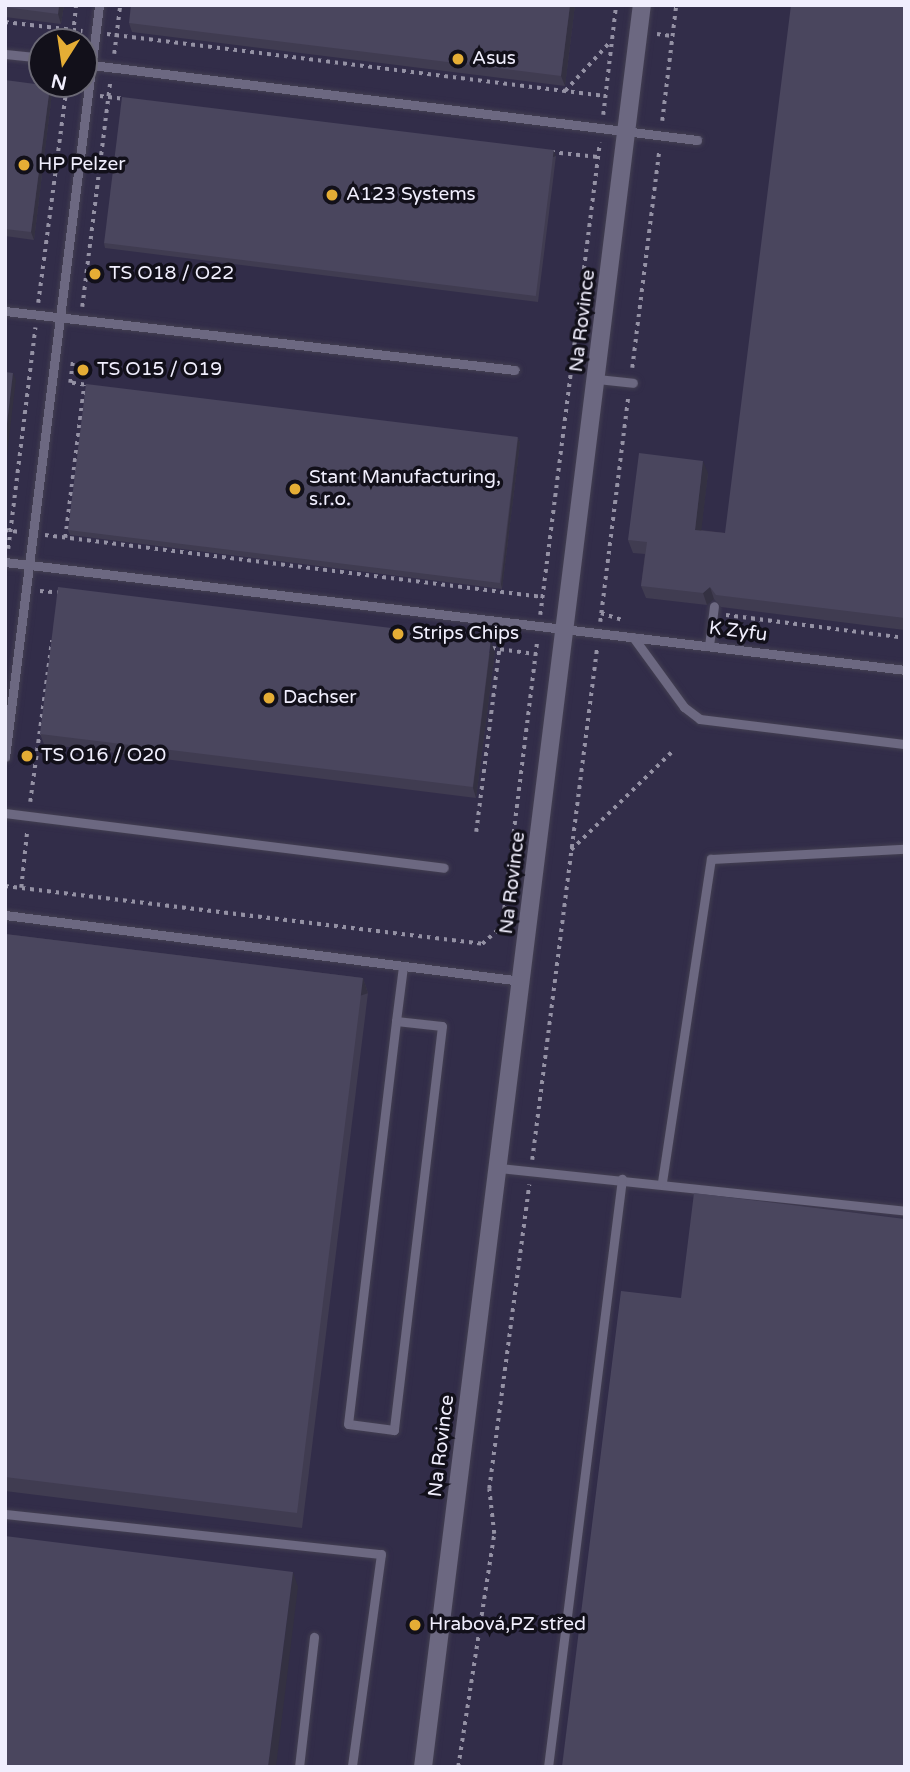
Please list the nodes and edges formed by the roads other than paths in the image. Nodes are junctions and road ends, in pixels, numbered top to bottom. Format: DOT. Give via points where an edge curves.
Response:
graph roads {
  1 [pos="99,5"];
  2 [pos="642,5"];
  3 [pos="96,28"];
  4 [pos="5,54"];
  5 [pos="28,56"];
  6 [pos="98,65"];
  7 [pos="87,98"];
  8 [pos="626,132"];
  9 [pos="697,140"];
  10 [pos="5,311"];
  11 [pos="60,317"];
  12 [pos="515,370"];
  13 [pos="597,379"];
  14 [pos="631,383"];
  15 [pos="5,562"];
  16 [pos="29,566"];
  17 [pos="714,610"];
  18 [pos="568,629"];
  19 [pos="633,637"];
  20 [pos="709,646"];
  21 [pos="905,670"];
  22 [pos="905,744"];
  23 [pos="5,757"];
  24 [pos="5,813"];
  25 [pos="905,849"];
  26 [pos="444,868"];
  27 [pos="5,915"];
  28 [pos="403,966"];
  29 [pos="522,981"];
  30 [pos="396,1021"];
  31 [pos="499,1168"];
  32 [pos="622,1179"];
  33 [pos="662,1182"];
  34 [pos="905,1211"];
  35 [pos="5,1514"];
  36 [pos="314,1637"];
  37 [pos="299,1767"];
  38 [pos="352,1767"];
  39 [pos="423,1767"];
  40 [pos="548,1767"];
  1 -- 3 [label="lane"];
  2 -- 8 [label="street, Na Rovince"];
  4 -- 5 [label="lane"];
  6 -- 8 [label="lane"];
  7 -- 11 [label="lane"];
  8 -- 9 [label="lane"];
  8 -- 13 [label="street, Na Rovince"];
  10 -- 11 [label="lane"];
  11 -- 12 [label="lane"];
  11 -- 16 [label="lane"];
  13 -- 14 [label="lane"];
  13 -- 18 [label="street, Na Rovince"];
  15 -- 16 [label="lane, K Zyfu"];
  16 -- 18 [label="lane, K Zyfu"];
  16 -- 23 [label="lane"];
  17 -- 20 [label="lane"];
  18 -- 19 [label="lane, K Zyfu"];
  18 -- 29 [label="street, Na Rovince"];
  19 -- 20 [label="lane, K Zyfu"];
  19 -- 22 [label="lane" via="684,706 700,719"];
  20 -- 21 [label="lane, K Zyfu"];
  24 -- 26 [label="lane"];
  25 -- 33 [label="lane" via="712,859"];
  27 -- 28 [label="lane"];
  28 -- 29 [label="lane"];
  28 -- 30 [label="lane"];
  29 -- 31 [label="street, Na Rovince"];
  30 -- 30 [label="lane" via="348,1424 394,1430 442,1026"];
  31 -- 32 [label="lane"];
  31 -- 39 [label="street, Na Rovince"];
  32 -- 33 [label="lane"];
  32 -- 40 [label="lane"];
  33 -- 34 [label="lane"];
  35 -- 38 [label="lane" via="381,1554"];
  36 -- 37 [label="lane"];
}
